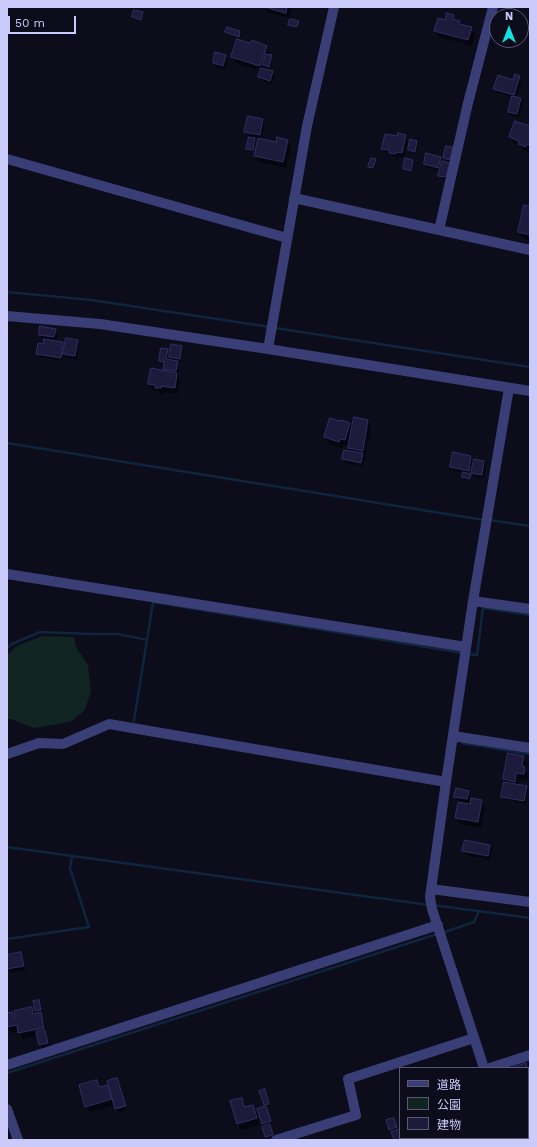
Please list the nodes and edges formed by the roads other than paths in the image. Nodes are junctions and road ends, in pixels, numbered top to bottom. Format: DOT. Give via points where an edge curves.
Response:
graph roads {
  1 [pos="334,7"];
  2 [pos="493,7"];
  3 [pos="7,159"];
  4 [pos="294,198"];
  5 [pos="439,230"];
  6 [pos="288,238"];
  7 [pos="530,250"];
  8 [pos="7,316"];
  9 [pos="268,349"];
  10 [pos="509,388"];
  11 [pos="530,391"];
  12 [pos="7,574"];
  13 [pos="473,601"];
  14 [pos="530,609"];
  15 [pos="466,651"];
  16 [pos="453,736"];
  17 [pos="530,748"];
  18 [pos="7,754"];
  19 [pos="446,782"];
  20 [pos="431,893"];
  21 [pos="530,902"];
  22 [pos="440,931"];
  23 [pos="474,1038"];
  24 [pos="530,1055"];
  25 [pos="7,1065"];
  26 [pos="484,1067"];
  27 [pos="493,1067"];
  28 [pos="7,1109"];
  29 [pos="18,1140"];
  30 [pos="276,1140"];
  1 -- 4 [label="street" via="307,126"];
  2 -- 5 [label="street"];
  3 -- 6 [label="street"];
  4 -- 5 [label="street"];
  4 -- 6 [label="street"];
  5 -- 7 [label="street"];
  6 -- 9 [label="street"];
  8 -- 9 [label="street" via="100,324"];
  9 -- 10 [label="street"];
  10 -- 11 [label="street"];
  10 -- 13 [label="street"];
  12 -- 15 [label="street"];
  13 -- 14 [label="street"];
  13 -- 15 [label="street"];
  15 -- 16 [label="street"];
  16 -- 17 [label="street"];
  16 -- 19 [label="street"];
  18 -- 19 [label="street" via="39,743 63,744 109,724"];
  19 -- 20 [label="street"];
  20 -- 21 [label="street"];
  20 -- 22 [label="street" via="432,909"];
  22 -- 23 [label="street"];
  22 -- 25 [label="street"];
  23 -- 26 [label="street"];
  23 -- 30 [label="street" via="348,1079 356,1115"];
  24 -- 27 [label="street"];
  28 -- 29 [label="street"];
}
